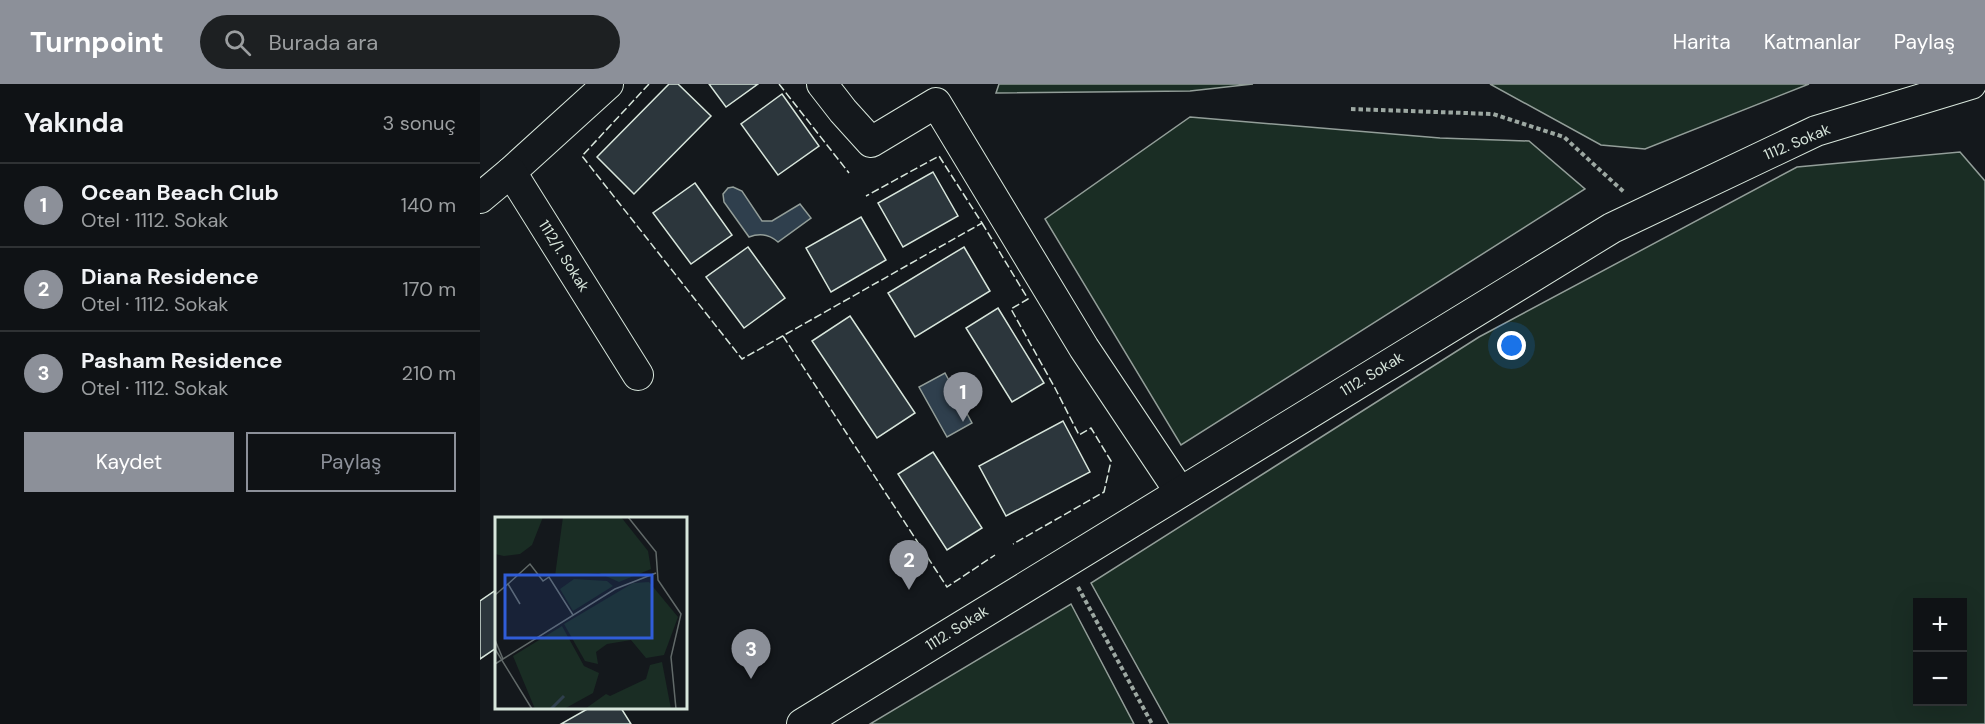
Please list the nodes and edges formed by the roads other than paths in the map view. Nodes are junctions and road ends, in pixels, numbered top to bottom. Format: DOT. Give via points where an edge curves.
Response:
graph roads {
  1 [pos="608,84"];
  2 [pos="822,84"];
  3 [pos="1971,84"];
  4 [pos="511,172"];
  5 [pos="480,198"];
  6 [pos="638,375"];
  7 [pos="1180,492"];
  8 [pos="802,724"];
  1 -- 4 [label="street"];
  2 -- 7 [label="street" via="871,142 936,103 1084,348"];
  3 -- 7 [label="street, 1112. Sokak" via="1816,131 1612,228"];
  4 -- 5 [label="street"];
  4 -- 6 [label="street, 1112/1. Sokak"];
  7 -- 8 [label="street, 1112. Sokak"];
}
